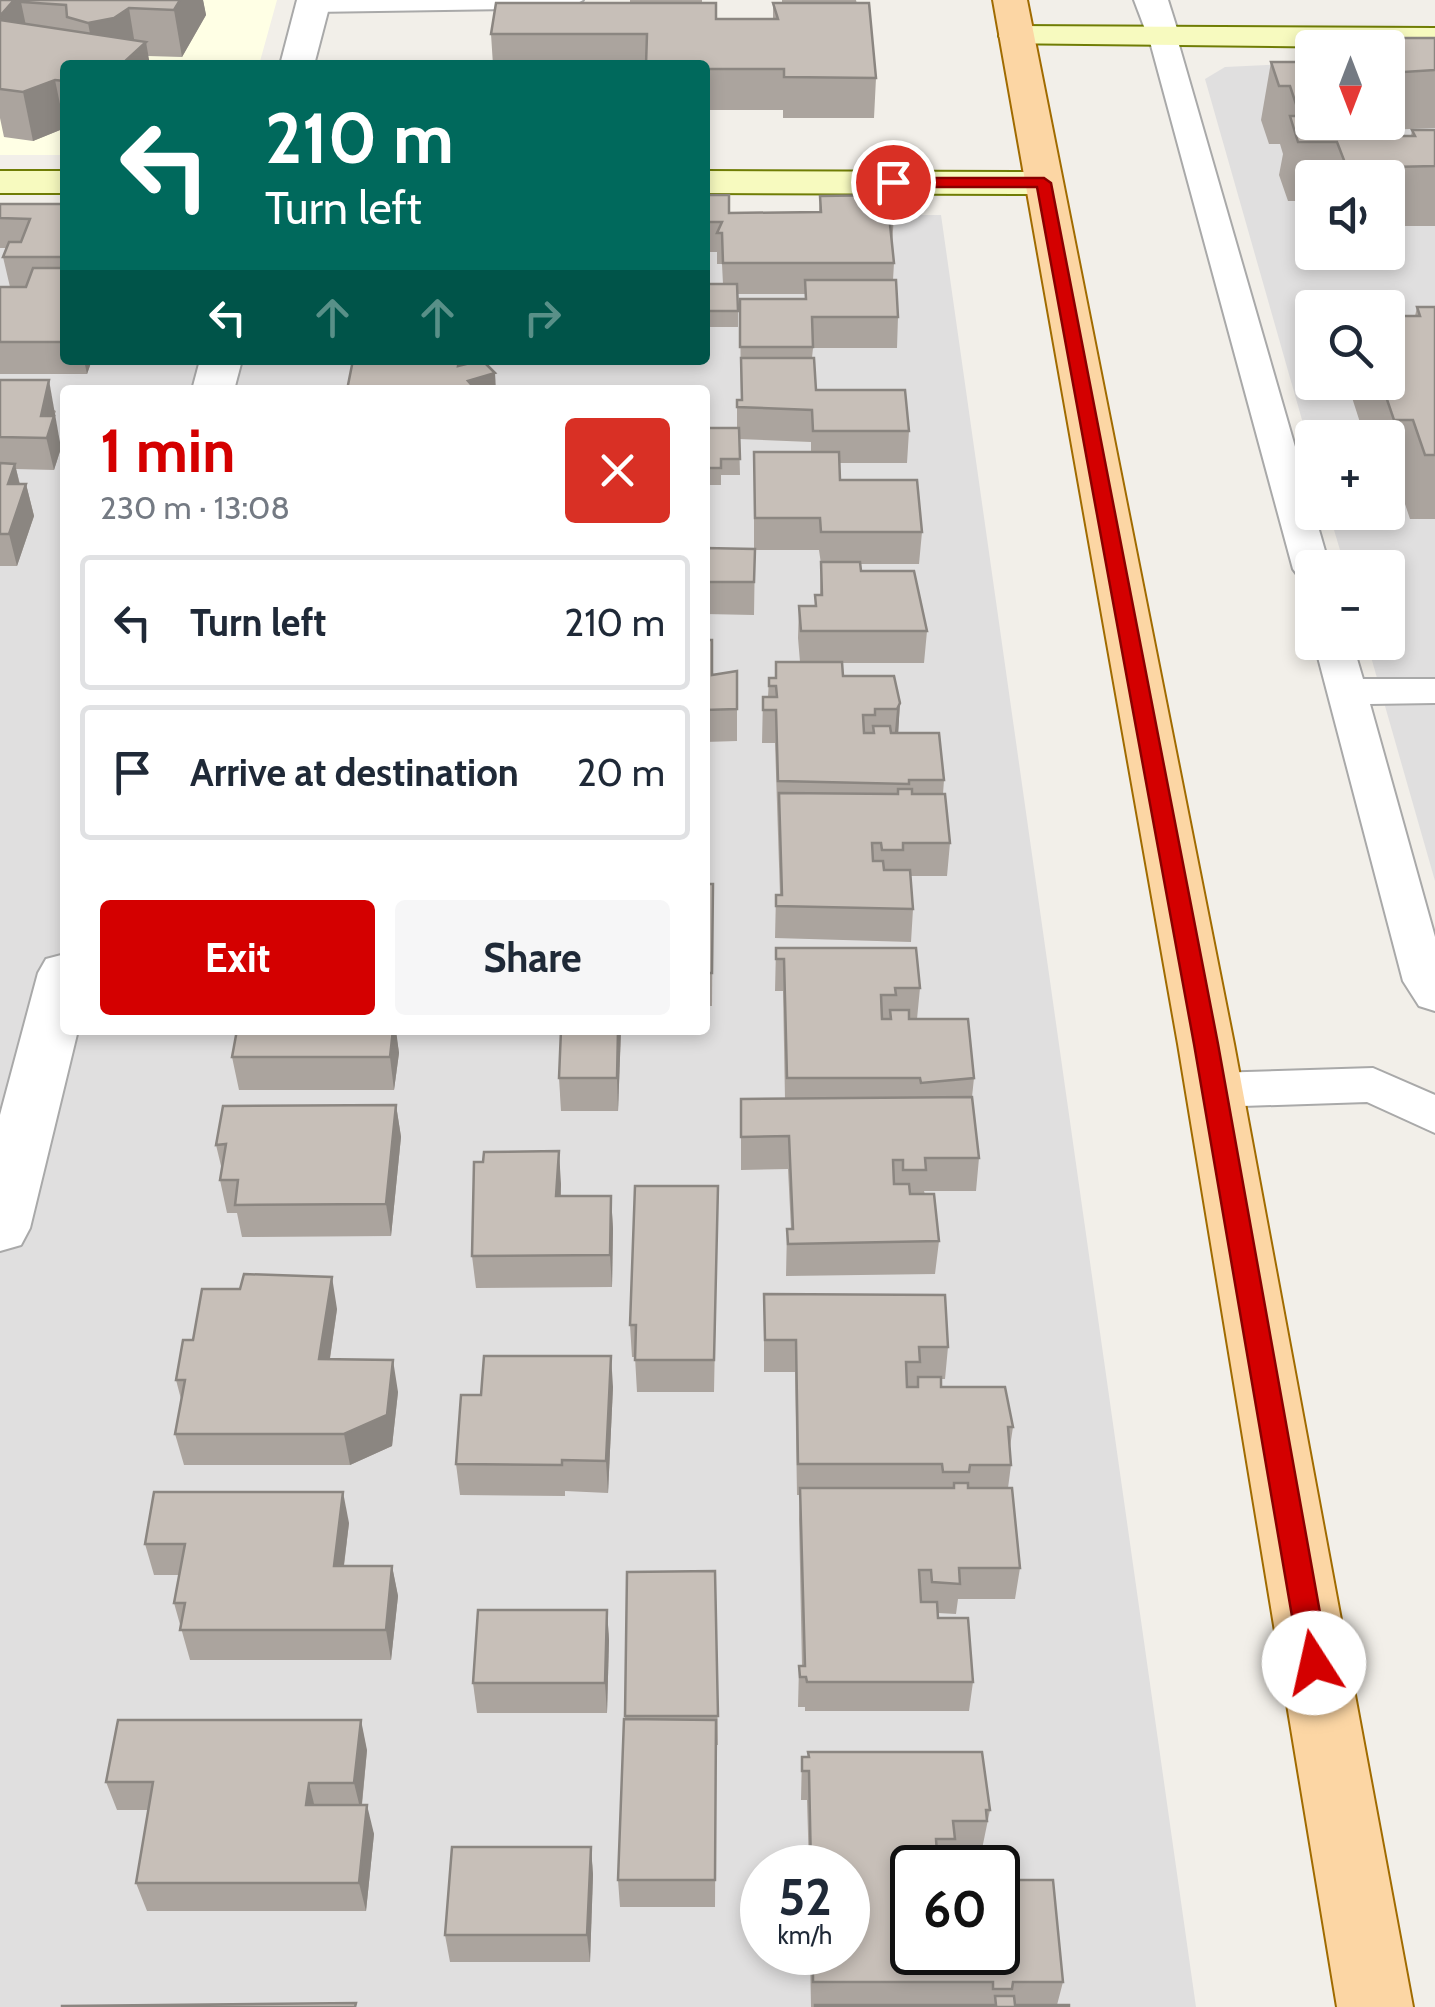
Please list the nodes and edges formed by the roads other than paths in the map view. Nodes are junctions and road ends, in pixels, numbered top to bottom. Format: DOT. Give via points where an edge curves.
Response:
graph roads {
  1 [pos="569,0"];
  2 [pos="1010,0"];
  3 [pos="1151,0"];
  4 [pos="314,2"];
  5 [pos="1016,36"];
  6 [pos="1162,38"];
  7 [pos="1435,38"];
  8 [pos="298,60"];
  9 [pos="0,182"];
  10 [pos="60,182"];
  11 [pos="710,182"];
  12 [pos="1044,183"];
  13 [pos="1306,550"];
  14 [pos="1338,660"];
  15 [pos="1435,691"];
  16 [pos="1348,692"];
  17 [pos="60,993"];
  18 [pos="1435,995"];
  19 [pos="1214,1090"];
  20 [pos="1435,1115"];
  21 [pos="0,1228"];
  22 [pos="1375,2007"];
  1 -- 4 [label="lane"];
  2 -- 5 [label="main road"];
  3 -- 6 [label="street"];
  4 -- 8 [label="street"];
  5 -- 6 [label="street"];
  5 -- 12 [label="main road"];
  6 -- 7 [label="street"];
  6 -- 13 [label="lane"];
  9 -- 10 [label="street"];
  11 -- 12 [label="street"];
  12 -- 19 [label="main road"];
  14 -- 16 [label="lane"];
  15 -- 16 [label="lane"];
  16 -- 18 [label="lane" via="1425,981"];
  17 -- 21 [label="street"];
  19 -- 20 [label="lane" via="1373,1085"];
  19 -- 22 [label="main road"];
}
